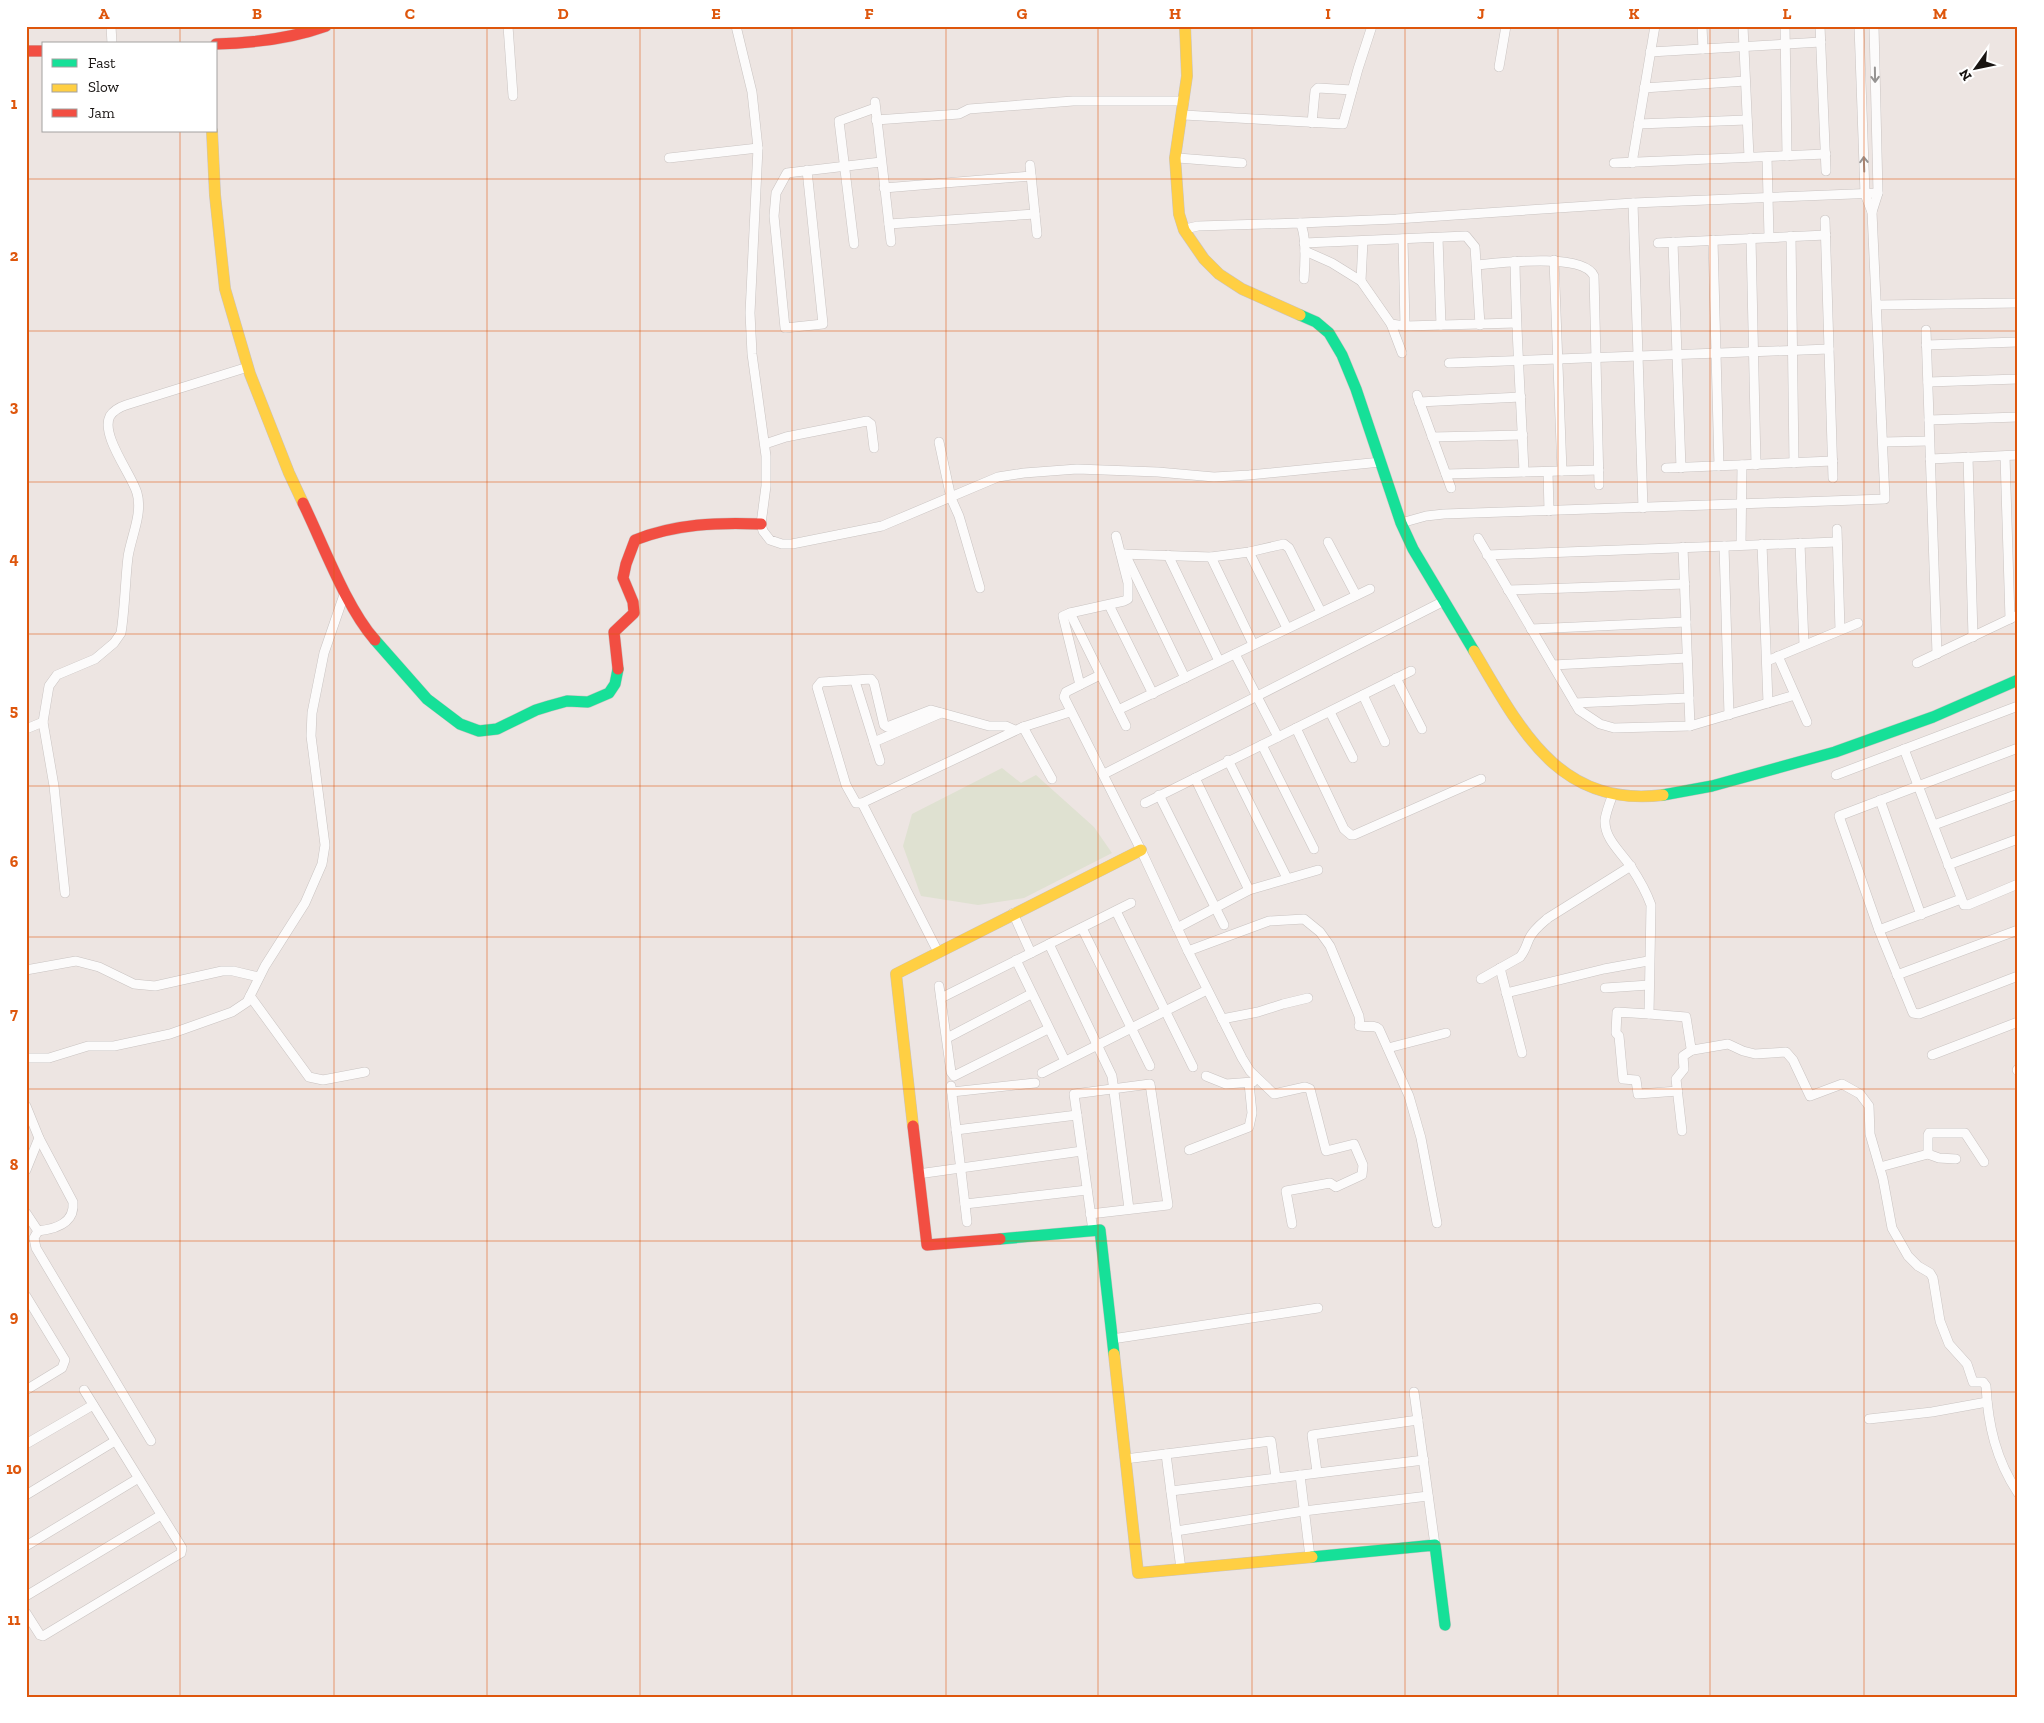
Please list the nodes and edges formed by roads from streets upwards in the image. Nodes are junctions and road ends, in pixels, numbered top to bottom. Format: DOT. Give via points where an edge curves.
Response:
graph roads {
  1 [pos="111,26"];
  2 [pos="326,26"];
  3 [pos="508,26"];
  4 [pos="736,26"];
  5 [pos="1185,26"];
  6 [pos="1372,26"];
  7 [pos="1506,26"];
  8 [pos="1654,26"];
  9 [pos="1702,26"];
  10 [pos="1743,26"];
  11 [pos="1784,26"];
  12 [pos="1820,26"];
  13 [pos="1859,26"];
  14 [pos="1874,26"];
  15 [pos="112,42"];
  16 [pos="1821,42"];
  17 [pos="218,44"];
  18 [pos="1785,44"];
  19 [pos="1744,46"];
  20 [pos="1703,49"];
  21 [pos="26,51"];
  22 [pos="42,51"];
  23 [pos="1650,52"];
  24 [pos="1499,67"];
  25 [pos="1745,81"];
  26 [pos="1644,88"];
  27 [pos="1352,90"];
  28 [pos="514,96"];
  29 [pos="1184,101"];
  30 [pos="1187,115"];
  31 [pos="876,120"];
  32 [pos="1747,120"];
  33 [pos="1312,123"];
  34 [pos="1638,124"];
  35 [pos="212,133"];
  36 [pos="758,148"];
  37 [pos="1826,154"];
  38 [pos="1787,156"];
  39 [pos="1749,157"];
  40 [pos="1766,157"];
  41 [pos="669,158"];
  42 [pos="1177,158"];
  43 [pos="881,162"];
  44 [pos="1632,162"];
  45 [pos="1242,163"];
  46 [pos="1614,163"];
  47 [pos="1030,165"];
  48 [pos="844,166"];
  49 [pos="807,170"];
  50 [pos="1826,171"];
  51 [pos="1031,176"];
  52 [pos="884,188"];
  53 [pos="1878,193"];
  54 [pos="1865,194"];
  55 [pos="1769,197"];
  56 [pos="1633,203"];
  57 [pos="1872,212"];
  58 [pos="1035,214"];
  59 [pos="1825,220"];
  60 [pos="1300,223"];
  61 [pos="889,224"];
  62 [pos="1185,230"];
  63 [pos="1037,234"];
  64 [pos="1826,235"];
  65 [pos="1790,236"];
  66 [pos="1438,238"];
  67 [pos="1751,238"];
  68 [pos="1769,238"];
  69 [pos="1403,239"];
  70 [pos="1713,240"];
  71 [pos="1363,241"];
  72 [pos="891,242"];
  73 [pos="1673,242"];
  74 [pos="1658,243"];
  75 [pos="854,244"];
  76 [pos="1304,247"];
  77 [pos="1554,260"];
  78 [pos="1515,261"];
  79 [pos="1477,265"];
  80 [pos="1304,279"];
  81 [pos="1361,280"];
  82 [pos="2018,303"];
  83 [pos="1878,305"];
  84 [pos="1516,323"];
  85 [pos="1391,324"];
  86 [pos="1441,325"];
  87 [pos="1480,325"];
  88 [pos="1404,326"];
  89 [pos="1926,330"];
  90 [pos="2018,342"];
  91 [pos="1926,345"];
  92 [pos="1829,349"];
  93 [pos="1792,350"];
  94 [pos="1402,352"];
  95 [pos="1754,352"];
  96 [pos="1716,353"];
  97 [pos="1677,354"];
  98 [pos="1638,356"];
  99 [pos="1595,358"];
  100 [pos="1558,359"];
  101 [pos="1520,360"];
  102 [pos="1449,363"];
  103 [pos="248,367"];
  104 [pos="2018,378"];
  105 [pos="1928,382"];
  106 [pos="1521,397"];
  107 [pos="2018,416"];
  108 [pos="1929,420"];
  109 [pos="1523,436"];
  110 [pos="1432,437"];
  111 [pos="1930,441"];
  112 [pos="939,442"];
  113 [pos="1883,442"];
  114 [pos="765,444"];
  115 [pos="874,448"];
  116 [pos="2005,456"];
  117 [pos="2018,456"];
  118 [pos="1968,457"];
  119 [pos="1930,459"];
  120 [pos="1833,461"];
  121 [pos="1381,462"];
  122 [pos="1794,463"];
  123 [pos="1756,464"];
  124 [pos="1742,465"];
  125 [pos="1719,466"];
  126 [pos="1666,468"];
  127 [pos="1681,468"];
  128 [pos="1599,470"];
  129 [pos="1562,471"];
  130 [pos="1524,472"];
  131 [pos="1548,472"];
  132 [pos="1446,474"];
  133 [pos="1833,478"];
  134 [pos="1599,485"];
  135 [pos="1451,488"];
  136 [pos="951,498"];
  137 [pos="1740,504"];
  138 [pos="1642,508"];
  139 [pos="1548,511"];
  140 [pos="1406,522"];
  141 [pos="761,524"];
  142 [pos="1837,529"];
  143 [pos="1116,536"];
  144 [pos="1478,538"];
  145 [pos="1328,542"];
  146 [pos="1837,542"];
  147 [pos="1800,543"];
  148 [pos="1762,544"];
  149 [pos="1741,545"];
  150 [pos="1724,546"];
  151 [pos="1683,548"];
  152 [pos="1249,552"];
  153 [pos="1123,554"];
  154 [pos="1168,555"];
  155 [pos="1488,555"];
  156 [pos="1211,556"];
  157 [pos="1685,584"];
  158 [pos="980,588"];
  159 [pos="1370,588"];
  160 [pos="1508,590"];
  161 [pos="345,592"];
  162 [pos="1356,595"];
  163 [pos="1444,601"];
  164 [pos="1109,605"];
  165 [pos="1321,612"];
  166 [pos="1070,613"];
  167 [pos="2014,617"];
  168 [pos="1686,622"];
  169 [pos="1858,623"];
  170 [pos="1287,628"];
  171 [pos="1531,629"];
  172 [pos="1840,630"];
  173 [pos="1973,637"];
  174 [pos="1253,644"];
  175 [pos="1804,646"];
  176 [pos="1235,654"];
  177 [pos="1937,654"];
  178 [pos="1778,656"];
  179 [pos="1688,658"];
  180 [pos="1219,661"];
  181 [pos="1766,661"];
  182 [pos="1917,663"];
  183 [pos="1552,665"];
  184 [pos="1411,671"];
  185 [pos="1100,675"];
  186 [pos="1185,678"];
  187 [pos="1396,678"];
  188 [pos="855,680"];
  189 [pos="2018,680"];
  190 [pos="1080,685"];
  191 [pos="1153,694"];
  192 [pos="1363,695"];
  193 [pos="1795,695"];
  194 [pos="1257,696"];
  195 [pos="1689,698"];
  196 [pos="1575,703"];
  197 [pos="1768,703"];
  198 [pos="2018,706"];
  199 [pos="1118,710"];
  200 [pos="1070,712"];
  201 [pos="1330,712"];
  202 [pos="941,713"];
  203 [pos="1729,715"];
  204 [pos="43,722"];
  205 [pos="1807,722"];
  206 [pos="1126,726"];
  207 [pos="1690,726"];
  208 [pos="1019,728"];
  209 [pos="1296,728"];
  210 [pos="26,729"];
  211 [pos="1422,729"];
  212 [pos="1278,737"];
  213 [pos="874,742"];
  214 [pos="1385,742"];
  215 [pos="1262,745"];
  216 [pos="2018,748"];
  217 [pos="1904,749"];
  218 [pos="1353,758"];
  219 [pos="1228,760"];
  220 [pos="880,761"];
  221 [pos="1104,774"];
  222 [pos="1836,775"];
  223 [pos="1195,778"];
  224 [pos="1052,779"];
  225 [pos="1481,779"];
  226 [pos="1918,785"];
  227 [pos="1612,794"];
  228 [pos="1160,795"];
  229 [pos="2017,797"];
  230 [pos="1880,800"];
  231 [pos="862,803"];
  232 [pos="1145,803"];
  233 [pos="1934,825"];
  234 [pos="2018,839"];
  235 [pos="1314,848"];
  236 [pos="1141,850"];
  237 [pos="1948,864"];
  238 [pos="1631,866"];
  239 [pos="1318,870"];
  240 [pos="1287,878"];
  241 [pos="2018,884"];
  242 [pos="1249,890"];
  243 [pos="65,893"];
  244 [pos="1961,899"];
  245 [pos="1131,903"];
  246 [pos="1216,907"];
  247 [pos="1116,910"];
  248 [pos="1013,913"];
  249 [pos="1922,915"];
  250 [pos="1224,925"];
  251 [pos="1082,928"];
  252 [pos="1177,928"];
  253 [pos="1880,930"];
  254 [pos="2018,930"];
  255 [pos="1049,944"];
  256 [pos="1188,951"];
  257 [pos="938,952"];
  258 [pos="1032,953"];
  259 [pos="1016,960"];
  260 [pos="1648,961"];
  261 [pos="1500,968"];
  262 [pos="26,970"];
  263 [pos="1897,975"];
  264 [pos="2018,976"];
  265 [pos="260,977"];
  266 [pos="1481,979"];
  267 [pos="1649,985"];
  268 [pos="939,986"];
  269 [pos="1605,988"];
  270 [pos="1207,990"];
  271 [pos="1506,993"];
  272 [pos="1031,994"];
  273 [pos="250,996"];
  274 [pos="941,998"];
  275 [pos="1308,998"];
  276 [pos="1165,1011"];
  277 [pos="1649,1014"];
  278 [pos="1222,1019"];
  279 [pos="2018,1022"];
  280 [pos="1131,1028"];
  281 [pos="1048,1029"];
  282 [pos="1446,1033"];
  283 [pos="947,1038"];
  284 [pos="1098,1045"];
  285 [pos="1388,1048"];
  286 [pos="1692,1050"];
  287 [pos="1522,1053"];
  288 [pos="1932,1055"];
  289 [pos="26,1058"];
  290 [pos="1065,1061"];
  291 [pos="1150,1066"];
  292 [pos="1193,1067"];
  293 [pos="365,1072"];
  294 [pos="1042,1073"];
  295 [pos="1206,1076"];
  296 [pos="1259,1081"];
  297 [pos="1035,1083"];
  298 [pos="1249,1083"];
  299 [pos="1112,1089"];
  300 [pos="1678,1091"];
  301 [pos="26,1106"];
  302 [pos="1077,1115"];
  303 [pos="956,1130"];
  304 [pos="1682,1131"];
  305 [pos="40,1138"];
  306 [pos="1189,1150"];
  307 [pos="1082,1152"];
  308 [pos="1928,1154"];
  309 [pos="1956,1159"];
  310 [pos="1984,1162"];
  311 [pos="1880,1167"];
  312 [pos="961,1168"];
  313 [pos="26,1170"];
  314 [pos="918,1174"];
  315 [pos="1087,1190"];
  316 [pos="965,1204"];
  317 [pos="1129,1209"];
  318 [pos="26,1213"];
  319 [pos="1090,1214"];
  320 [pos="967,1222"];
  321 [pos="1437,1223"];
  322 [pos="1292,1224"];
  323 [pos="38,1231"];
  324 [pos="1093,1231"];
  325 [pos="26,1296"];
  326 [pos="1318,1308"];
  327 [pos="1112,1339"];
  328 [pos="26,1390"];
  329 [pos="84,1390"];
  330 [pos="1414,1392"];
  331 [pos="1987,1402"];
  332 [pos="93,1405"];
  333 [pos="1869,1419"];
  334 [pos="1418,1420"];
  335 [pos="115,1441"];
  336 [pos="151,1441"];
  337 [pos="26,1444"];
  338 [pos="1166,1454"];
  339 [pos="1125,1459"];
  340 [pos="1424,1460"];
  341 [pos="1317,1472"];
  342 [pos="1300,1475"];
  343 [pos="1276,1478"];
  344 [pos="138,1479"];
  345 [pos="1171,1491"];
  346 [pos="2018,1493"];
  347 [pos="26,1495"];
  348 [pos="1428,1496"];
  349 [pos="1304,1511"];
  350 [pos="160,1515"];
  351 [pos="1176,1531"];
  352 [pos="1435,1545"];
  353 [pos="26,1546"];
  354 [pos="1310,1557"];
  355 [pos="1181,1569"];
  356 [pos="26,1596"];
  357 [pos="26,1613"];
  358 [pos="1445,1626"];
  1 -- 15 [label="street"];
  2 -- 17 [label="street" via="291,36 242,44"];
  3 -- 28 [label="street"];
  4 -- 36 [label="street" via="752,92"];
  5 -- 29 [label="street" via="1188,76"];
  6 -- 27 [label="street"];
  7 -- 24 [label="street"];
  8 -- 23 [label="street"];
  9 -- 20 [label="street"];
  10 -- 19 [label="street"];
  11 -- 18 [label="street"];
  12 -- 16 [label="street"];
  54 -- 13 [label="street, one-way"];
  14 -- 53 [label="street, one-way"];
  16 -- 18 [label="street"];
  16 -- 37 [label="street"];
  18 -- 19 [label="street"];
  18 -- 38 [label="street"];
  19 -- 20 [label="street"];
  19 -- 25 [label="street"];
  20 -- 23 [label="street"];
  21 -- 22 [label="street"];
  23 -- 26 [label="street"];
  25 -- 26 [label="street"];
  25 -- 32 [label="street"];
  26 -- 34 [label="street"];
  27 -- 33 [label="street" via="1344,123"];
  27 -- 33 [label="street" via="1318,88"];
  29 -- 30 [label="street"];
  29 -- 31 [label="street" via="1073,102"];
  30 -- 33 [label="street"];
  30 -- 42 [label="street"];
  31 -- 43 [label="street"];
  31 -- 48 [label="street" via="875,105 839,121"];
  32 -- 34 [label="street"];
  32 -- 39 [label="street"];
  34 -- 44 [label="street"];
  35 -- 103 [label="street" via="225,289"];
  36 -- 41 [label="street"];
  36 -- 114 [label="street" via="750,324"];
  37 -- 38 [label="street"];
  37 -- 50 [label="street"];
  38 -- 40 [label="street"];
  39 -- 40 [label="street"];
  39 -- 44 [label="street"];
  40 -- 55 [label="street"];
  42 -- 45 [label="street"];
  42 -- 62 [label="street" via="1180,214"];
  43 -- 48 [label="street"];
  43 -- 52 [label="street"];
  44 -- 46 [label="street"];
  47 -- 51 [label="street"];
  48 -- 49 [label="street"];
  48 -- 75 [label="street"];
  49 -- 49 [label="street" via="787,172 776,193 774,216 785,328 823,324"];
  51 -- 52 [label="street"];
  51 -- 58 [label="street"];
  52 -- 61 [label="street"];
  53 -- 54 [label="street"];
  53 -- 57 [label="street"];
  54 -- 55 [label="street"];
  54 -- 57 [label="street"];
  55 -- 56 [label="street"];
  55 -- 68 [label="street"];
  56 -- 60 [label="street"];
  56 -- 98 [label="street"];
  57 -- 83 [label="street"];
  58 -- 61 [label="street"];
  58 -- 63 [label="street"];
  59 -- 64 [label="street"];
  60 -- 62 [label="street" via="1198,226"];
  60 -- 76 [label="street"];
  61 -- 72 [label="street"];
  62 -- 121 [label="street" via="1204,259 1219,274 1242,289 1316,322 1329,333 1348,369"];
  64 -- 65 [label="street"];
  64 -- 92 [label="street"];
  65 -- 68 [label="street"];
  65 -- 93 [label="street"];
  66 -- 69 [label="street"];
  66 -- 79 [label="street" via="1469,238 1475,247"];
  66 -- 86 [label="street"];
  67 -- 68 [label="street"];
  67 -- 70 [label="street"];
  67 -- 95 [label="street"];
  69 -- 71 [label="street"];
  69 -- 88 [label="street"];
  70 -- 73 [label="street"];
  70 -- 96 [label="street"];
  71 -- 76 [label="street"];
  71 -- 81 [label="street"];
  73 -- 74 [label="street"];
  73 -- 97 [label="street"];
  76 -- 80 [label="street"];
  76 -- 81 [label="street"];
  77 -- 78 [label="street"];
  77 -- 99 [label="street" via="1586,268 1594,276"];
  77 -- 100 [label="street"];
  78 -- 79 [label="street"];
  78 -- 84 [label="street"];
  79 -- 87 [label="street"];
  81 -- 85 [label="street"];
  82 -- 83 [label="street"];
  83 -- 113 [label="street"];
  84 -- 87 [label="street"];
  84 -- 101 [label="street"];
  85 -- 88 [label="street"];
  85 -- 94 [label="street"];
  86 -- 87 [label="street"];
  86 -- 88 [label="street"];
  89 -- 91 [label="street"];
  90 -- 91 [label="street"];
  91 -- 105 [label="street"];
  92 -- 93 [label="street"];
  92 -- 120 [label="street"];
  93 -- 95 [label="street"];
  93 -- 122 [label="street"];
  95 -- 96 [label="street"];
  95 -- 123 [label="street"];
  96 -- 97 [label="street"];
  96 -- 125 [label="street"];
  97 -- 98 [label="street"];
  97 -- 127 [label="street"];
  98 -- 99 [label="street"];
  98 -- 138 [label="street"];
  99 -- 100 [label="street"];
  99 -- 128 [label="street"];
  100 -- 101 [label="street"];
  100 -- 129 [label="street"];
  101 -- 102 [label="street"];
  101 -- 106 [label="street"];
  103 -- 161 [label="street" via="289,473"];
  103 -- 204 [label="street" via="126,405 110,416 110,435 138,495 139,506 128,556 121,633 95,659 57,675 49,686"];
  104 -- 105 [label="street"];
  105 -- 108 [label="street"];
  106 -- 109 [label="street"];
  106 -- 110 [label="street" via="1418,399"];
  107 -- 108 [label="street"];
  108 -- 111 [label="street"];
  109 -- 110 [label="street"];
  109 -- 130 [label="street"];
  110 -- 132 [label="street"];
  111 -- 113 [label="street"];
  111 -- 119 [label="street"];
  112 -- 136 [label="street"];
  113 -- 137 [label="street" via="1885,500"];
  114 -- 115 [label="street" via="867,421 871,424"];
  114 -- 141 [label="street"];
  116 -- 117 [label="street"];
  116 -- 118 [label="street"];
  116 -- 167 [label="street"];
  118 -- 119 [label="street"];
  118 -- 173 [label="street"];
  119 -- 177 [label="street"];
  120 -- 122 [label="street"];
  120 -- 133 [label="street"];
  121 -- 136 [label="street" via="1214,477 1077,469 1024,473 998,477"];
  121 -- 140 [label="street"];
  122 -- 123 [label="street"];
  123 -- 124 [label="street"];
  124 -- 125 [label="street"];
  124 -- 137 [label="street"];
  125 -- 127 [label="street"];
  126 -- 127 [label="street"];
  128 -- 129 [label="street"];
  128 -- 134 [label="street"];
  129 -- 131 [label="street"];
  130 -- 131 [label="street"];
  130 -- 132 [label="street"];
  131 -- 139 [label="street"];
  132 -- 135 [label="street"];
  136 -- 141 [label="street" via="882,526 792,544 770,540"];
  136 -- 158 [label="street" via="960,516"];
  137 -- 138 [label="street"];
  137 -- 149 [label="street"];
  138 -- 139 [label="street"];
  139 -- 140 [label="street" via="1444,514"];
  140 -- 163 [label="street" via="1414,549"];
  141 -- 161 [label="street" via="704,524 635,540 624,572 634,612 614,632 618,673 609,693 588,702 567,702 536,710 497,729 479,731 460,724 427,699 369,633"];
  142 -- 146 [label="street"];
  143 -- 153 [label="street"];
  144 -- 155 [label="street"];
  145 -- 162 [label="street"];
  146 -- 147 [label="street"];
  146 -- 172 [label="street"];
  147 -- 148 [label="street"];
  147 -- 175 [label="street"];
  148 -- 149 [label="street"];
  148 -- 181 [label="street"];
  149 -- 150 [label="street"];
  150 -- 151 [label="street"];
  150 -- 203 [label="street"];
  151 -- 155 [label="street"];
  151 -- 157 [label="street"];
  152 -- 156 [label="street"];
  152 -- 165 [label="street" via="1282,544 1288,546"];
  152 -- 170 [label="street"];
  153 -- 154 [label="street"];
  153 -- 164 [label="street" via="1129,596 1124,601"];
  153 -- 186 [label="street"];
  154 -- 156 [label="street"];
  154 -- 180 [label="street"];
  155 -- 160 [label="street"];
  156 -- 174 [label="street"];
  157 -- 160 [label="street"];
  157 -- 168 [label="street"];
  159 -- 162 [label="street"];
  160 -- 171 [label="street"];
  161 -- 265 [label="street" via="324,652 312,713 311,736 325,845 322,864 305,903"];
  162 -- 165 [label="street"];
  163 -- 194 [label="street"];
  163 -- 227 [label="street" via="1517,723 1538,752 1564,773"];
  164 -- 166 [label="street"];
  164 -- 191 [label="street"];
  165 -- 170 [label="street"];
  166 -- 185 [label="street"];
  166 -- 190 [label="street" via="1062,617"];
  167 -- 173 [label="street"];
  168 -- 171 [label="street"];
  168 -- 179 [label="street"];
  169 -- 172 [label="street"];
  170 -- 174 [label="street"];
  171 -- 183 [label="street"];
  172 -- 175 [label="street"];
  173 -- 177 [label="street"];
  174 -- 176 [label="street"];
  175 -- 178 [label="street"];
  176 -- 180 [label="street"];
  176 -- 194 [label="street"];
  177 -- 182 [label="street"];
  178 -- 181 [label="street"];
  178 -- 193 [label="street"];
  179 -- 183 [label="street"];
  179 -- 195 [label="street"];
  180 -- 186 [label="street"];
  181 -- 197 [label="street"];
  183 -- 196 [label="street"];
  184 -- 187 [label="street"];
  185 -- 190 [label="street"];
  185 -- 199 [label="street"];
  186 -- 191 [label="street"];
  187 -- 192 [label="street"];
  187 -- 211 [label="street"];
  188 -- 202 [label="street" via="869,678 874,681 886,726 931,710"];
  188 -- 213 [label="street"];
  188 -- 231 [label="street" via="821,682 817,687 846,785 854,801"];
  189 -- 227 [label="street" via="1845,750 1704,788 1645,797"];
  190 -- 200 [label="street" via="1064,695"];
  191 -- 199 [label="street"];
  192 -- 201 [label="street"];
  192 -- 214 [label="street"];
  193 -- 197 [label="street"];
  193 -- 205 [label="street"];
  194 -- 212 [label="street"];
  194 -- 221 [label="street"];
  195 -- 196 [label="street"];
  195 -- 207 [label="street"];
  196 -- 207 [label="street" via="1587,717 1614,728"];
  197 -- 203 [label="street"];
  198 -- 217 [label="street"];
  199 -- 206 [label="street"];
  200 -- 208 [label="street"];
  200 -- 221 [label="street"];
  201 -- 209 [label="street"];
  201 -- 218 [label="street"];
  202 -- 208 [label="street" via="989,726"];
  202 -- 213 [label="street"];
  203 -- 207 [label="street"];
  204 -- 210 [label="street"];
  204 -- 243 [label="street" via="54,786"];
  208 -- 224 [label="street"];
  208 -- 231 [label="street"];
  209 -- 212 [label="street"];
  209 -- 225 [label="street" via="1344,829 1354,836"];
  212 -- 215 [label="street"];
  213 -- 220 [label="street"];
  215 -- 219 [label="street"];
  215 -- 235 [label="street"];
  216 -- 226 [label="street"];
  217 -- 222 [label="street"];
  217 -- 226 [label="street"];
  219 -- 223 [label="street"];
  219 -- 240 [label="street"];
  221 -- 236 [label="street"];
  223 -- 228 [label="street"];
  223 -- 242 [label="street"];
  226 -- 230 [label="street"];
  226 -- 233 [label="street"];
  227 -- 238 [label="street" via="1605,820 1606,831"];
  228 -- 232 [label="street"];
  228 -- 246 [label="street"];
  229 -- 233 [label="street"];
  230 -- 249 [label="street"];
  230 -- 253 [label="street" via="1839,816"];
  231 -- 257 [label="street"];
  233 -- 237 [label="street"];
  234 -- 237 [label="street"];
  236 -- 248 [label="street"];
  236 -- 252 [label="street"];
  237 -- 244 [label="street"];
  238 -- 260 [label="street" via="1651,905"];
  238 -- 261 [label="street" via="1548,918 1529,937 1520,957"];
  239 -- 240 [label="street"];
  240 -- 242 [label="street"];
  241 -- 244 [label="street" via="1968,905 1964,905"];
  242 -- 246 [label="street"];
  244 -- 249 [label="street"];
  245 -- 247 [label="street"];
  246 -- 250 [label="street"];
  246 -- 252 [label="street"];
  247 -- 251 [label="street"];
  247 -- 276 [label="street"];
  248 -- 257 [label="street"];
  248 -- 258 [label="street"];
  249 -- 253 [label="street"];
  251 -- 255 [label="street"];
  251 -- 280 [label="street"];
  252 -- 256 [label="street"];
  253 -- 263 [label="street"];
  254 -- 263 [label="street"];
  255 -- 258 [label="street"];
  255 -- 284 [label="street"];
  256 -- 270 [label="street"];
  256 -- 285 [label="street" via="1269,921 1304,919 1320,932 1330,946 1359,1016 1359,1026 1377,1027"];
  257 -- 314 [label="street" via="895,976"];
  258 -- 259 [label="street"];
  259 -- 272 [label="street"];
  259 -- 274 [label="street"];
  260 -- 267 [label="street"];
  260 -- 271 [label="street"];
  261 -- 266 [label="street"];
  261 -- 271 [label="street"];
  262 -- 265 [label="street" via="76,961 99,967 134,984 155,986 222,971"];
  263 -- 264 [label="street" via="1916,1014"];
  265 -- 273 [label="street"];
  267 -- 269 [label="street"];
  267 -- 277 [label="street"];
  268 -- 274 [label="street"];
  270 -- 276 [label="street"];
  270 -- 278 [label="street"];
  271 -- 287 [label="street"];
  272 -- 281 [label="street"];
  272 -- 283 [label="street"];
  273 -- 289 [label="street" via="232,1012 170,1034 114,1046 88,1046 49,1058"];
  273 -- 293 [label="street" via="309,1077 323,1080"];
  274 -- 283 [label="street"];
  275 -- 278 [label="street"];
  276 -- 280 [label="street"];
  276 -- 292 [label="street"];
  277 -- 286 [label="street" via="1686,1017"];
  277 -- 300 [label="street" via="1617,1012 1616,1033 1619,1036 1623,1079 1636,1080 1638,1094"];
  278 -- 296 [label="street" via="1242,1058"];
  279 -- 288 [label="street"];
  280 -- 284 [label="street"];
  280 -- 291 [label="street"];
  281 -- 283 [label="street" via="956,1076 951,1072"];
  281 -- 290 [label="street"];
  282 -- 285 [label="street"];
  284 -- 290 [label="street"];
  284 -- 299 [label="street" via="1112,1076"];
  285 -- 321 [label="street" via="1409,1096 1421,1138"];
  286 -- 300 [label="street" via="1683,1058 1684,1069 1676,1077"];
  286 -- 311 [label="street" via="1728,1044 1755,1054 1786,1052 1810,1096 1842,1084 1851,1088 1869,1106 1870,1134"];
  290 -- 294 [label="street"];
  295 -- 298 [label="street" via="1226,1084"];
  296 -- 298 [label="street"];
  296 -- 322 [label="street" via="1274,1094 1305,1086 1310,1089 1326,1151 1354,1144 1363,1165 1362,1175 1336,1187 1330,1183 1286,1191"];
  297 -- 303 [label="street" via="951,1089"];
  298 -- 306 [label="street" via="1252,1113 1249,1127"];
  299 -- 302 [label="street" via="1074,1094"];
  299 -- 317 [label="street"];
  299 -- 317 [label="street" via="1150,1084 1168,1204"];
  300 -- 304 [label="street"];
  301 -- 305 [label="street"];
  302 -- 303 [label="street"];
  302 -- 307 [label="street"];
  303 -- 312 [label="street"];
  305 -- 313 [label="street"];
  305 -- 323 [label="street" via="74,1210 71,1218 61,1225"];
  307 -- 312 [label="street"];
  307 -- 315 [label="street"];
  308 -- 309 [label="street"];
  308 -- 310 [label="street" via="1929,1133 1964,1133"];
  308 -- 311 [label="street"];
  311 -- 331 [label="street" via="1892,1228 1908,1256 1933,1278 1940,1321 1949,1344 1967,1364 1973,1382 1984,1382"];
  312 -- 314 [label="street"];
  312 -- 316 [label="street"];
  314 -- 324 [label="street" via="927,1245"];
  315 -- 316 [label="street"];
  315 -- 319 [label="street"];
  316 -- 320 [label="street"];
  317 -- 319 [label="street"];
  318 -- 323 [label="street"];
  319 -- 324 [label="street"];
  323 -- 336 [label="street" via="34,1238 36,1248"];
  324 -- 327 [label="street" via="1100,1230"];
  325 -- 328 [label="street" via="65,1360 62,1368"];
  326 -- 327 [label="street"];
  327 -- 339 [label="street"];
  329 -- 332 [label="street"];
  330 -- 334 [label="street"];
  331 -- 333 [label="street"];
  331 -- 346 [label="street" via="1997,1456"];
  332 -- 335 [label="street"];
  332 -- 337 [label="street"];
  334 -- 340 [label="street"];
  334 -- 341 [label="street" via="1312,1435"];
  335 -- 344 [label="street"];
  335 -- 347 [label="street"];
  338 -- 339 [label="street"];
  338 -- 343 [label="street" via="1271,1441"];
  338 -- 345 [label="street"];
  339 -- 355 [label="street" via="1138,1573"];
  340 -- 341 [label="street"];
  340 -- 348 [label="street"];
  341 -- 342 [label="street"];
  342 -- 343 [label="street"];
  342 -- 349 [label="street"];
  343 -- 345 [label="street"];
  344 -- 350 [label="street"];
  344 -- 353 [label="street"];
  345 -- 351 [label="street"];
  348 -- 349 [label="street"];
  348 -- 352 [label="street"];
  349 -- 351 [label="street"];
  349 -- 354 [label="street"];
  350 -- 356 [label="street"];
  350 -- 357 [label="street" via="182,1548 178,1556 43,1636"];
  351 -- 355 [label="street"];
  352 -- 354 [label="street"];
  352 -- 358 [label="street"];
  354 -- 355 [label="street"];
}
